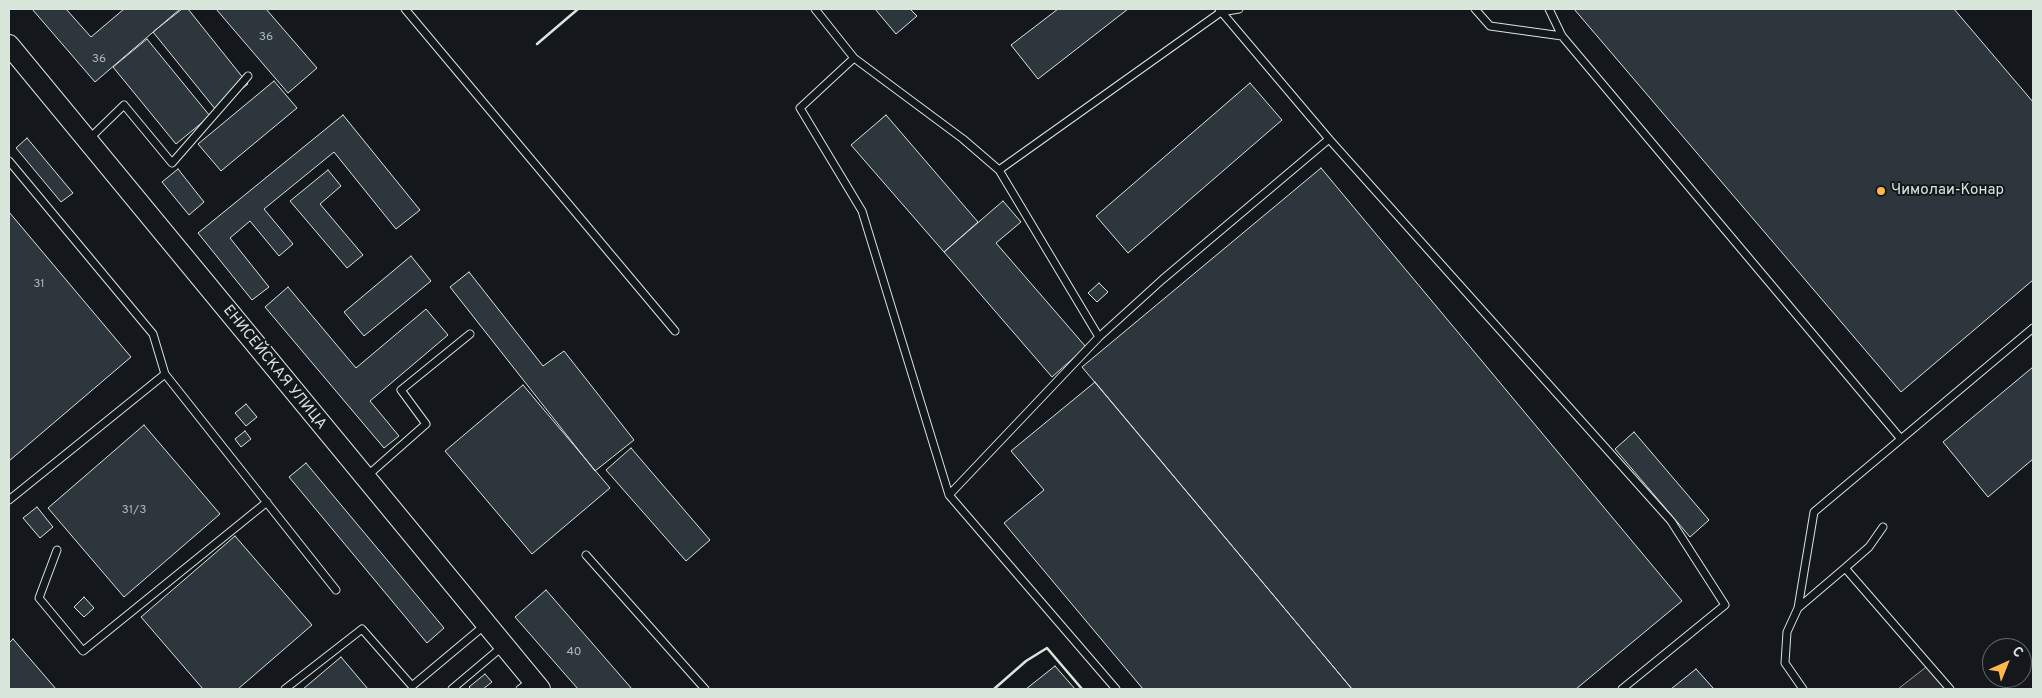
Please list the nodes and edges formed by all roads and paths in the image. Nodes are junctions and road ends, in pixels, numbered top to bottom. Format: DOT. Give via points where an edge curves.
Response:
graph roads {
  1 [pos="404,9"];
  2 [pos="815,9"];
  3 [pos="1239,9"];
  4 [pos="1475,9"];
  5 [pos="1549,9"];
  6 [pos="1220,10"];
  7 [pos="1562,36"];
  8 [pos="9,45"];
  9 [pos="854,58"];
  10 [pos="248,76"];
  11 [pos="1329,139"];
  12 [pos="87,142"];
  13 [pos="9,161"];
  14 [pos="999,170"];
  15 [pos="2033,328"];
  16 [pos="675,330"];
  17 [pos="470,334"];
  18 [pos="1099,337"];
  19 [pos="165,374"];
  20 [pos="1901,440"];
  21 [pos="364,478"];
  22 [pos="949,495"];
  23 [pos="9,500"];
  24 [pos="267,502"];
  25 [pos="1883,527"];
  26 [pos="58,550"];
  27 [pos="586,555"];
  28 [pos="1845,568"];
  29 [pos="336,590"];
  30 [pos="1798,608"];
  31 [pos="485,625"];
  32 [pos="503,646"];
  33 [pos="531,686"];
  34 [pos="285,689"];
  35 [pos="452,689"];
  36 [pos="705,689"];
  37 [pos="1116,689"];
  38 [pos="1622,689"];
  39 [pos="1803,689"];
  40 [pos="1950,689"];
  1 -- 16 [label="lane"];
  2 -- 9 [label="lane"];
  3 -- 6 [label="lane"];
  4 -- 7 [label="lane" via="1490,26"];
  5 -- 7 [label="lane"];
  6 -- 11 [label="lane"];
  6 -- 14 [label="lane"];
  7 -- 20 [label="lane"];
  8 -- 12 [label="street, ЕНИСЕЙСКАЯ УЛИЦА"];
  9 -- 14 [label="lane"];
  9 -- 22 [label="lane" via="800,108 862,211"];
  10 -- 12 [label="lane" via="172,163 124,105"];
  11 -- 18 [label="lane"];
  11 -- 38 [label="lane" via="1670,521 1725,605"];
  12 -- 21 [label="street, ЕНИСЕЙСКАЯ УЛИЦА"];
  13 -- 19 [label="lane" via="153,334"];
  14 -- 18 [label="lane"];
  15 -- 20 [label="lane"];
  17 -- 21 [label="lane" via="401,390 426,424"];
  18 -- 22 [label="lane"];
  19 -- 23 [label="lane"];
  19 -- 24 [label="lane"];
  20 -- 30 [label="lane" via="1814,512"];
  21 -- 31 [label="street, ЕНИСЕЙСКАЯ УЛИЦА"];
  22 -- 37 [label="lane"];
  24 -- 26 [label="lane" via="83,651 39,598"];
  24 -- 29 [label="lane"];
  25 -- 28 [label="lane" via="1869,547"];
  27 -- 36 [label="lane"];
  28 -- 30 [label="lane"];
  28 -- 40 [label="lane"];
  30 -- 39 [label="lane" via="1787,632 1785,663"];
  31 -- 32 [label="street, ЕНИСЕЙСКАЯ УЛИЦА"];
  31 -- 34 [label="lane" via="412,686 362,630"];
  32 -- 33 [label="street, ЕНИСЕЙСКАЯ УЛИЦА"];
  32 -- 35 [label="lane"];
}
